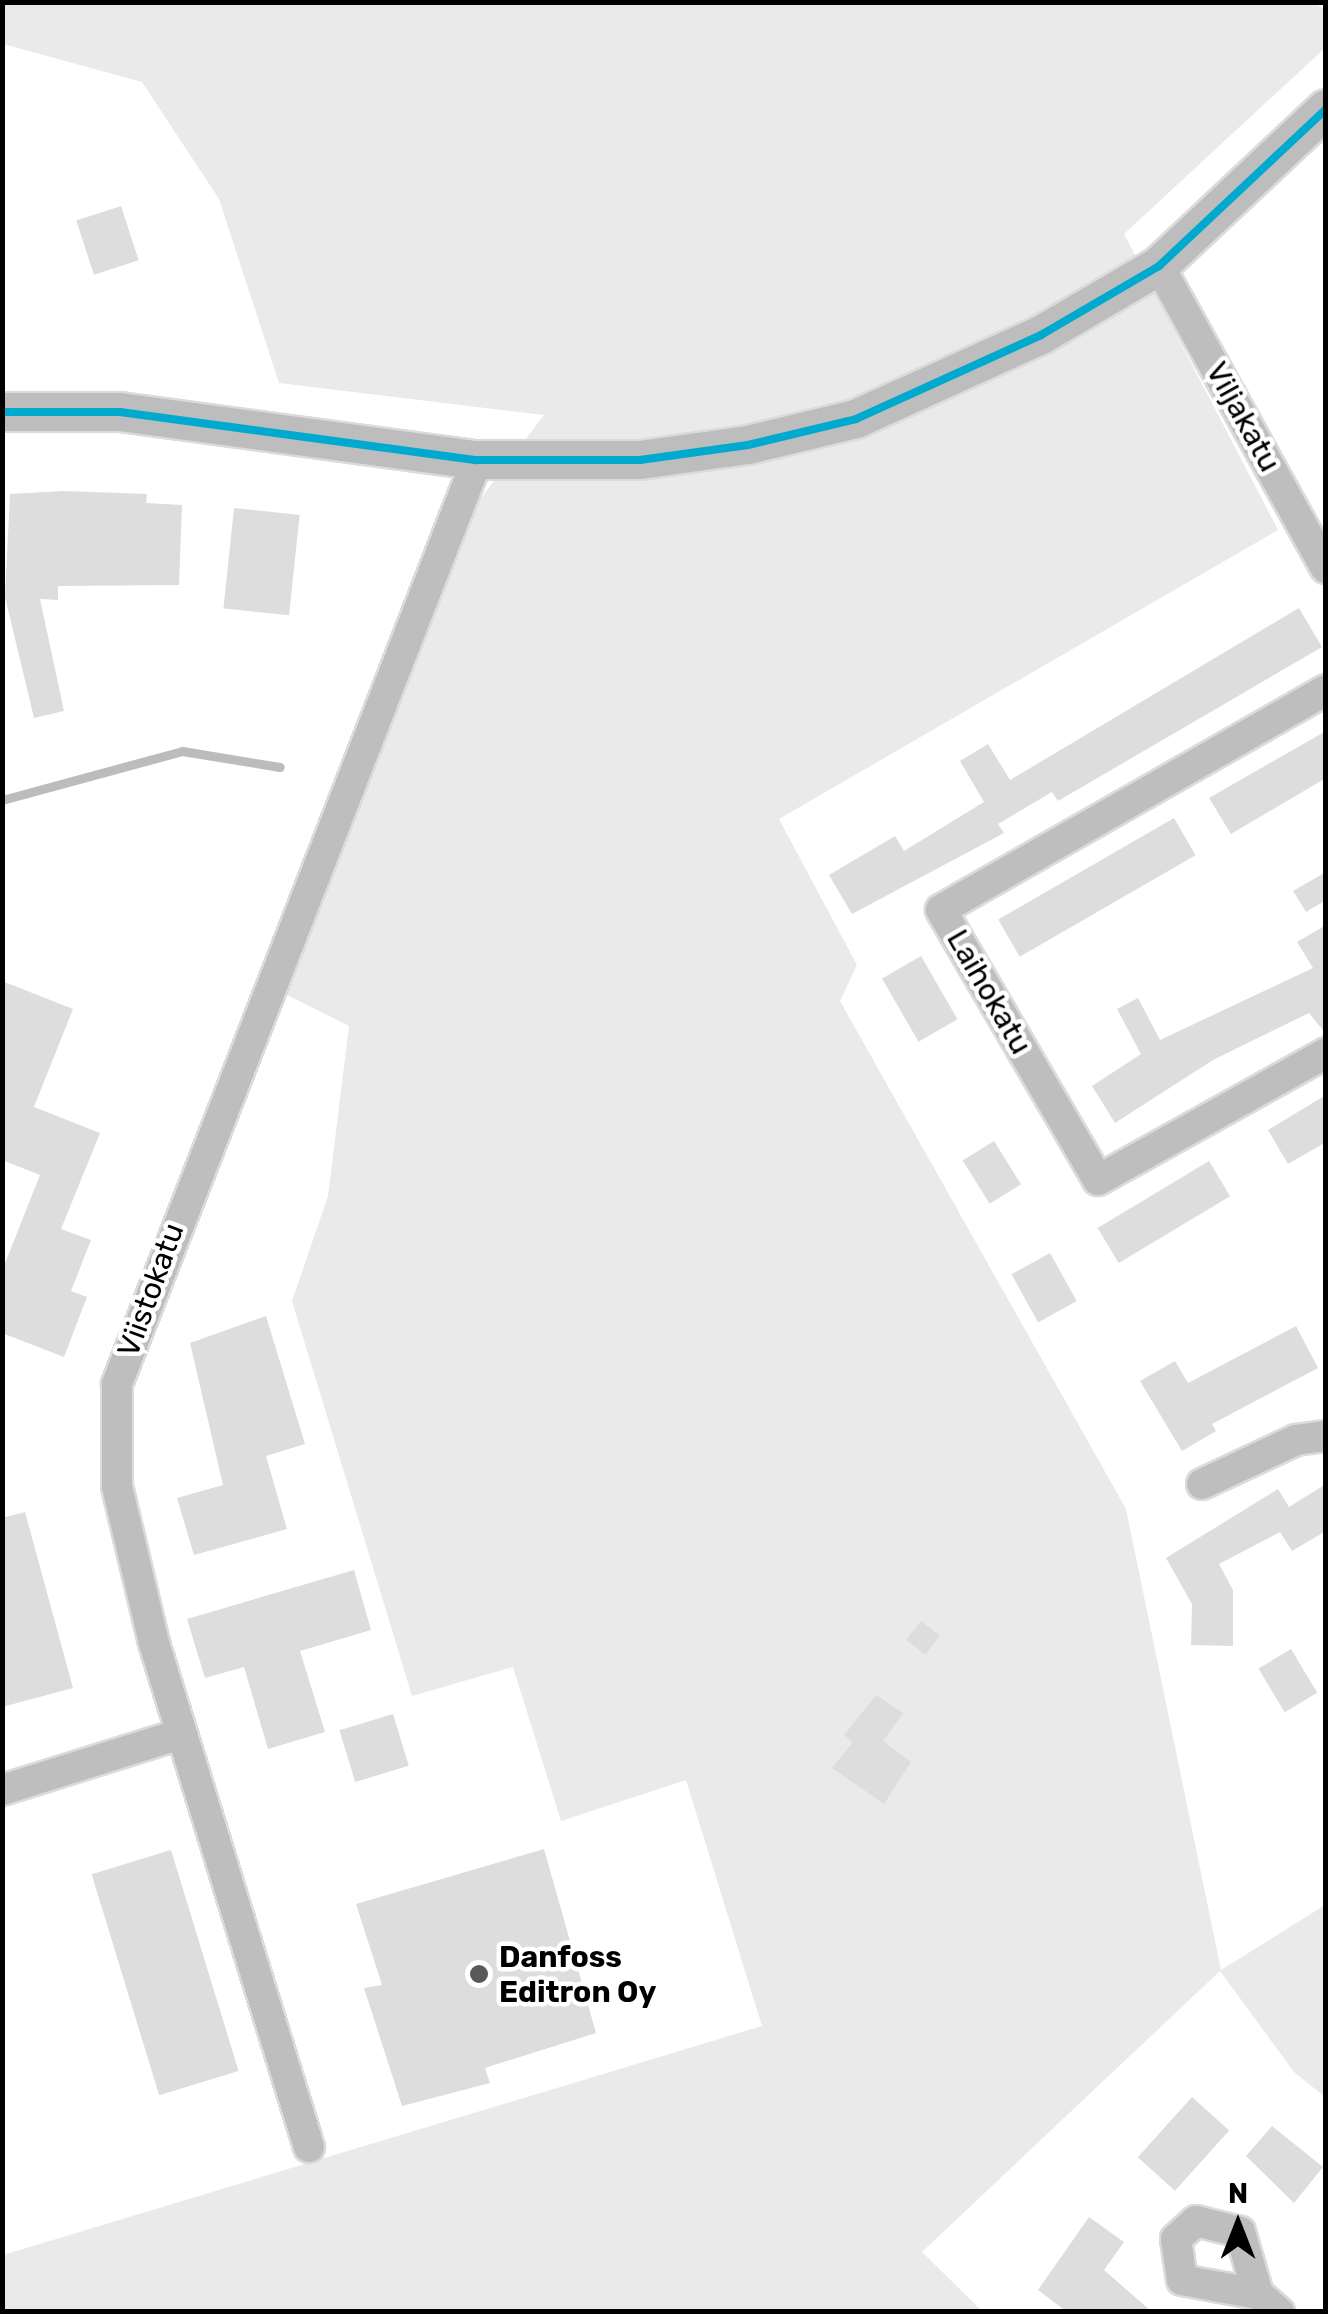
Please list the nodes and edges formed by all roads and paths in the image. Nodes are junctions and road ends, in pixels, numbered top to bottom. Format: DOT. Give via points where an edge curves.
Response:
graph roads {
  1 [pos="1326,109"];
  2 [pos="1159,266"];
  3 [pos="2,412"];
  4 [pos="477,460"];
  5 [pos="1326,568"];
  6 [pos="1326,690"];
  7 [pos="1326,1053"];
  8 [pos="1326,1436"];
  9 [pos="1202,1484"];
  10 [pos="181,1734"];
  11 [pos="2,1790"];
  12 [pos="309,2147"];
  1 -- 2 [label="main road"];
  2 -- 4 [label="main road" via="953,380 856,419 640,460"];
  2 -- 5 [label="street, Viljakatu"];
  3 -- 4 [label="main road" via="138,414"];
  4 -- 10 [label="street, Viistokatu" via="117,1384 117,1486"];
  6 -- 7 [label="street, Laihokatu" via="941,910 1098,1180"];
  8 -- 9 [label="street" via="1296,1440"];
  10 -- 11 [label="street"];
  10 -- 12 [label="street, Viistokatu"];
}
